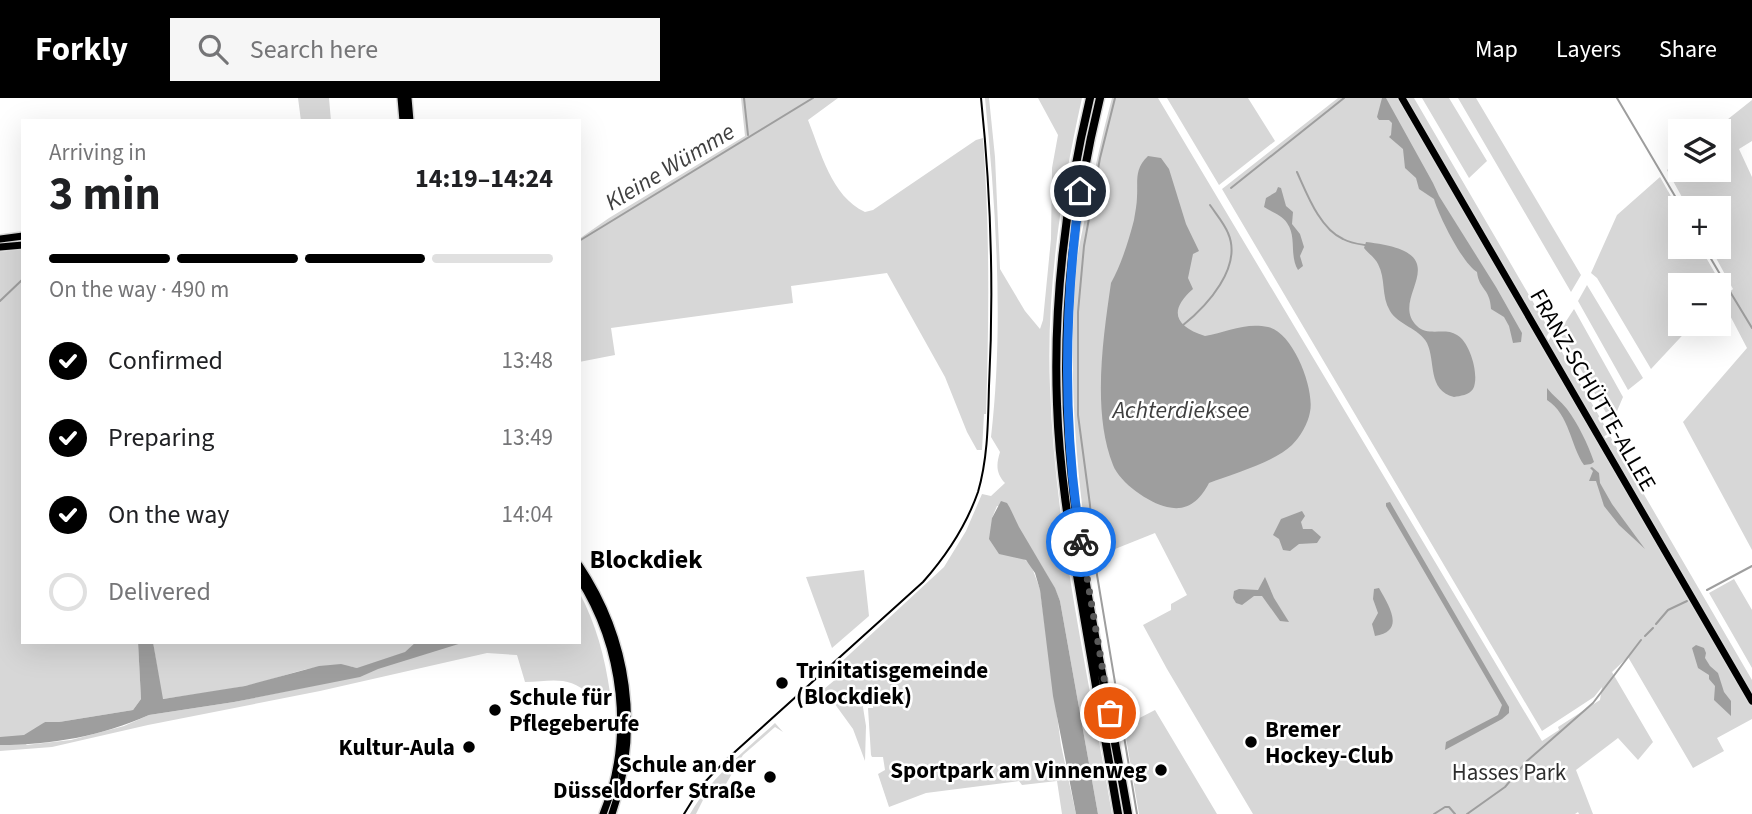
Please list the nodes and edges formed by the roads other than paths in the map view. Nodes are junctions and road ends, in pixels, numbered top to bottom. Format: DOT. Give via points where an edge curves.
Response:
graph roads {
  1 [pos="401,98"];
  2 [pos="408,98"];
  3 [pos="1090,98"];
  4 [pos="1402,98"];
  5 [pos="1100,99"];
  6 [pos="403,119"];
  7 [pos="410,119"];
  8 [pos="21,236"];
  9 [pos="0,239"];
  10 [pos="21,244"];
  11 [pos="0,247"];
  12 [pos="581,568"];
  13 [pos="581,582"];
  14 [pos="1752,701"];
  15 [pos="603,814"];
  16 [pos="612,814"];
  17 [pos="1118,814"];
  18 [pos="1128,814"];
  1 -- 6 [label="main road"];
  2 -- 7 [label="main road"];
  3 -- 17 [label="highway" via="1064,241 1057,405 1066,508"];
  4 -- 14 [label="main road, FRANZ-SCHÜTTE-ALLEE"];
  5 -- 18 [label="highway" via="1073,241 1067,403 1078,526"];
  8 -- 9 [label="main road"];
  10 -- 11 [label="main road"];
  12 -- 16 [label="main road" via="613,631 626,681 627,753"];
  13 -- 15 [label="main road" via="606,634 619,691 619,752"];
}
